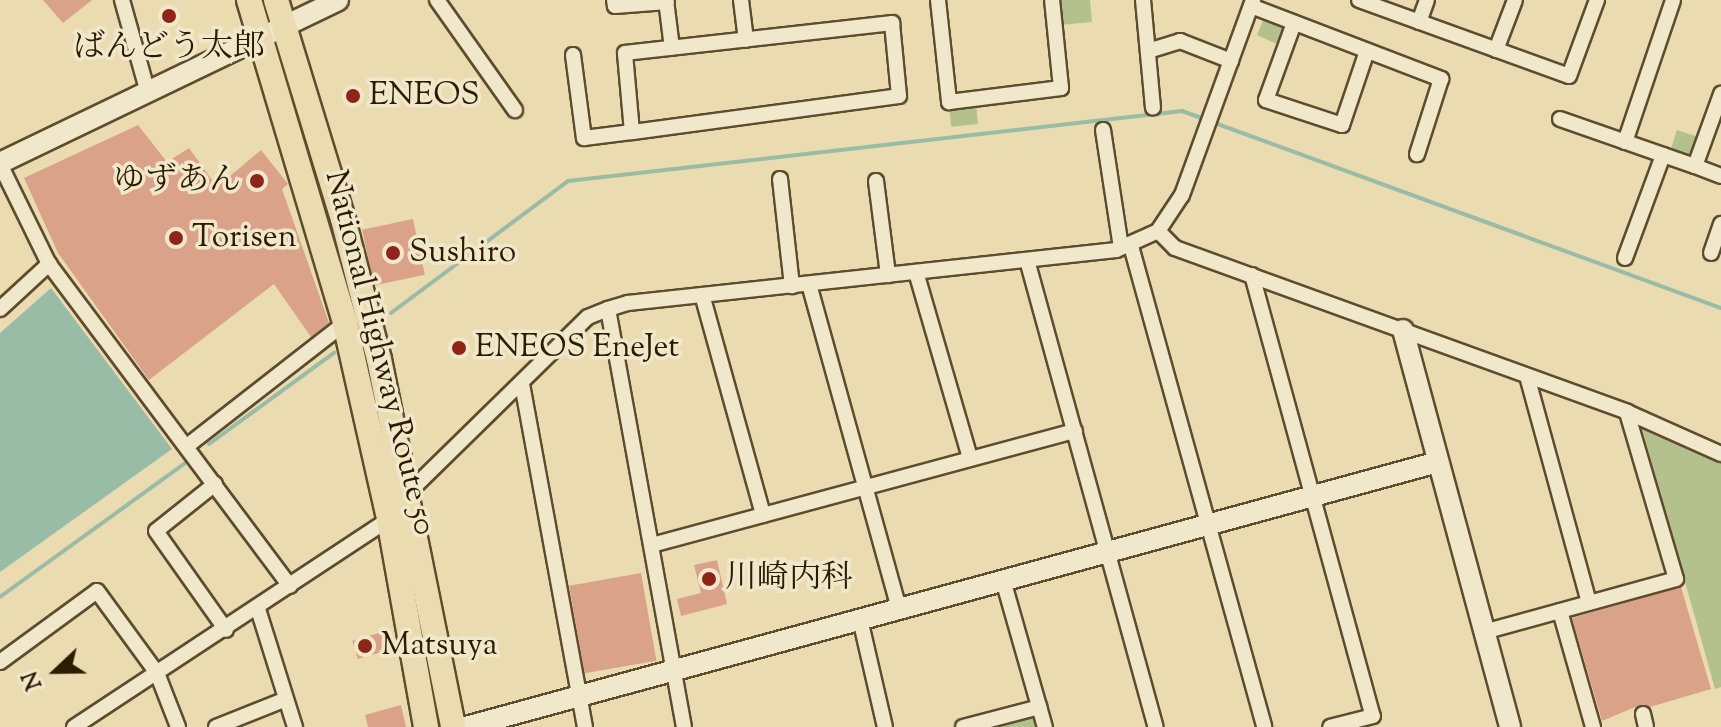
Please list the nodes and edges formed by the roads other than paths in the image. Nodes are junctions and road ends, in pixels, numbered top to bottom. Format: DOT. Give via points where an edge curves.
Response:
graph roads {
  1 [pos="122,0"];
  2 [pos="249,0"];
  3 [pos="276,0"];
  4 [pos="338,0"];
  5 [pos="437,0"];
  6 [pos="614,0"];
  7 [pos="741,0"];
  8 [pos="938,0"];
  9 [pos="1052,0"];
  10 [pos="1143,0"];
  11 [pos="1359,0"];
  12 [pos="1427,0"];
  13 [pos="1515,0"];
  14 [pos="1597,0"];
  15 [pos="1673,0"];
  16 [pos="666,1"];
  17 [pos="1252,3"];
  18 [pos="1419,22"];
  19 [pos="1294,23"];
  20 [pos="284,27"];
  21 [pos="261,39"];
  22 [pos="746,40"];
  23 [pos="672,48"];
  24 [pos="1496,50"];
  25 [pos="1148,51"];
  26 [pos="1367,51"];
  27 [pos="573,55"];
  28 [pos="1231,61"];
  29 [pos="148,93"];
  30 [pos="1721,94"];
  31 [pos="1153,108"];
  32 [pos="515,110"];
  33 [pos="1560,119"];
  34 [pos="1103,130"];
  35 [pos="632,132"];
  36 [pos="1625,142"];
  37 [pos="1417,154"];
  38 [pos="1663,155"];
  39 [pos="0,163"];
  40 [pos="1695,166"];
  41 [pos="1721,176"];
  42 [pos="780,179"];
  43 [pos="876,181"];
  44 [pos="1721,224"];
  45 [pos="1158,231"];
  46 [pos="1126,247"];
  47 [pos="1711,253"];
  48 [pos="1625,258"];
  49 [pos="1027,260"];
  50 [pos="49,264"];
  51 [pos="916,272"];
  52 [pos="888,275"];
  53 [pos="1252,275"];
  54 [pos="809,284"];
  55 [pos="792,286"];
  56 [pos="703,298"];
  57 [pos="0,309"];
  58 [pos="608,309"];
  59 [pos="345,323"];
  60 [pos="1403,330"];
  61 [pos="1527,376"];
  62 [pos="522,384"];
  63 [pos="1627,412"];
  64 [pos="1075,431"];
  65 [pos="187,446"];
  66 [pos="1721,454"];
  67 [pos="970,458"];
  68 [pos="1438,462"];
  69 [pos="215,484"];
  70 [pos="865,487"];
  71 [pos="407,494"];
  72 [pos="1313,496"];
  73 [pos="763,515"];
  74 [pos="389,519"];
  75 [pos="1208,524"];
  76 [pos="652,545"];
  77 [pos="1108,552"];
  78 [pos="1003,580"];
  79 [pos="290,586"];
  80 [pos="1589,603"];
  81 [pos="899,608"];
  82 [pos="258,609"];
  83 [pos="1560,611"];
  84 [pos="860,619"];
  85 [pos="226,630"];
  86 [pos="1484,632"];
  87 [pos="0,662"];
  88 [pos="674,670"];
  89 [pos="157,673"];
  90 [pos="579,695"];
  91 [pos="286,699"];
  92 [pos="1039,707"];
  93 [pos="74,727"];
  94 [pos="178,727"];
  95 [pos="216,727"];
  96 [pos="295,727"];
  97 [pos="426,727"];
  98 [pos="453,727"];
  99 [pos="466,727"];
  100 [pos="585,727"];
  101 [pos="684,727"];
  102 [pos="885,727"];
  103 [pos="963,727"];
  104 [pos="1045,727"];
  105 [pos="1156,727"];
  106 [pos="1264,727"];
  107 [pos="1330,727"];
  108 [pos="1510,727"];
  109 [pos="1593,727"];
  1 -- 29 [label="street"];
  2 -- 21 [label="highway, National Highway Route 50"];
  3 -- 20 [label="highway, National Highway Route 50"];
  4 -- 20 [label="street"];
  5 -- 32 [label="street"];
  6 -- 16 [label="street" via="615,6"];
  7 -- 22 [label="street"];
  8 -- 9 [label="street" via="949,102 1061,88"];
  10 -- 25 [label="street"];
  11 -- 18 [label="street"];
  12 -- 18 [label="street"];
  13 -- 24 [label="street"];
  14 -- 24 [label="street" via="1569,76"];
  15 -- 36 [label="street"];
  16 -- 23 [label="street"];
  17 -- 19 [label="street"];
  17 -- 28 [label="street"];
  18 -- 24 [label="street"];
  19 -- 26 [label="street"];
  19 -- 26 [label="street" via="1266,100 1342,125"];
  20 -- 21 [label="street"];
  20 -- 71 [label="highway, National Highway Route 50" via="343,219"];
  21 -- 29 [label="street"];
  21 -- 59 [label="highway, National Highway Route 50"];
  22 -- 23 [label="street"];
  22 -- 35 [label="street" via="892,23 899,96"];
  23 -- 35 [label="street" via="625,53"];
  25 -- 28 [label="street" via="1180,41"];
  25 -- 31 [label="street"];
  26 -- 37 [label="street" via="1441,79"];
  27 -- 35 [label="street" via="584,138"];
  28 -- 45 [label="street" via="1182,195"];
  29 -- 39 [label="street"];
  30 -- 40 [label="street"];
  33 -- 36 [label="street"];
  34 -- 46 [label="street"];
  36 -- 38 [label="street"];
  38 -- 40 [label="street"];
  38 -- 48 [label="street"];
  39 -- 50 [label="street"];
  40 -- 41 [label="street"];
  42 -- 55 [label="street"];
  43 -- 52 [label="street"];
  44 -- 47 [label="street"];
  45 -- 46 [label="street"];
  45 -- 53 [label="street" via="1175,248"];
  46 -- 49 [label="street"];
  46 -- 75 [label="street"];
  49 -- 51 [label="street"];
  49 -- 64 [label="street"];
  50 -- 57 [label="street"];
  50 -- 65 [label="street"];
  51 -- 52 [label="street"];
  51 -- 67 [label="street"];
  52 -- 54 [label="street"];
  53 -- 60 [label="street"];
  53 -- 72 [label="street"];
  54 -- 55 [label="street"];
  54 -- 70 [label="street"];
  55 -- 56 [label="street"];
  56 -- 58 [label="street"];
  56 -- 73 [label="street"];
  58 -- 62 [label="street" via="588,317"];
  58 -- 76 [label="street"];
  59 -- 65 [label="street"];
  59 -- 74 [label="highway, National Highway Route 50"];
  60 -- 61 [label="street"];
  60 -- 68 [label="street"];
  61 -- 63 [label="street"];
  61 -- 80 [label="street"];
  62 -- 71 [label="street"];
  62 -- 90 [label="street"];
  63 -- 66 [label="street"];
  63 -- 80 [label="street" via="1676,579"];
  64 -- 67 [label="street"];
  64 -- 77 [label="street"];
  65 -- 69 [label="street"];
  67 -- 70 [label="street"];
  68 -- 72 [label="street"];
  68 -- 86 [label="street"];
  69 -- 79 [label="street"];
  69 -- 85 [label="street" via="156,531"];
  70 -- 73 [label="street"];
  70 -- 81 [label="street"];
  71 -- 98 [label="highway, National Highway Route 50"];
  72 -- 75 [label="street"];
  72 -- 107 [label="street" via="1373,716"];
  73 -- 76 [label="street"];
  74 -- 79 [label="street"];
  74 -- 97 [label="highway, National Highway Route 50"];
  75 -- 77 [label="street"];
  75 -- 106 [label="street"];
  76 -- 88 [label="street"];
  77 -- 78 [label="street"];
  77 -- 105 [label="street"];
  78 -- 81 [label="street"];
  78 -- 92 [label="street"];
  79 -- 82 [label="street"];
  80 -- 83 [label="street"];
  81 -- 84 [label="street"];
  82 -- 85 [label="street"];
  82 -- 91 [label="street"];
  83 -- 86 [label="street"];
  83 -- 109 [label="street"];
  84 -- 88 [label="street"];
  84 -- 102 [label="street"];
  85 -- 89 [label="street"];
  86 -- 108 [label="street"];
  87 -- 89 [label="street" via="97,591"];
  88 -- 90 [label="street"];
  88 -- 101 [label="street"];
  89 -- 93 [label="street"];
  89 -- 94 [label="street"];
  90 -- 99 [label="street"];
  90 -- 100 [label="street"];
  91 -- 95 [label="street"];
  91 -- 96 [label="street"];
  92 -- 103 [label="street"];
  92 -- 104 [label="street"];
}
